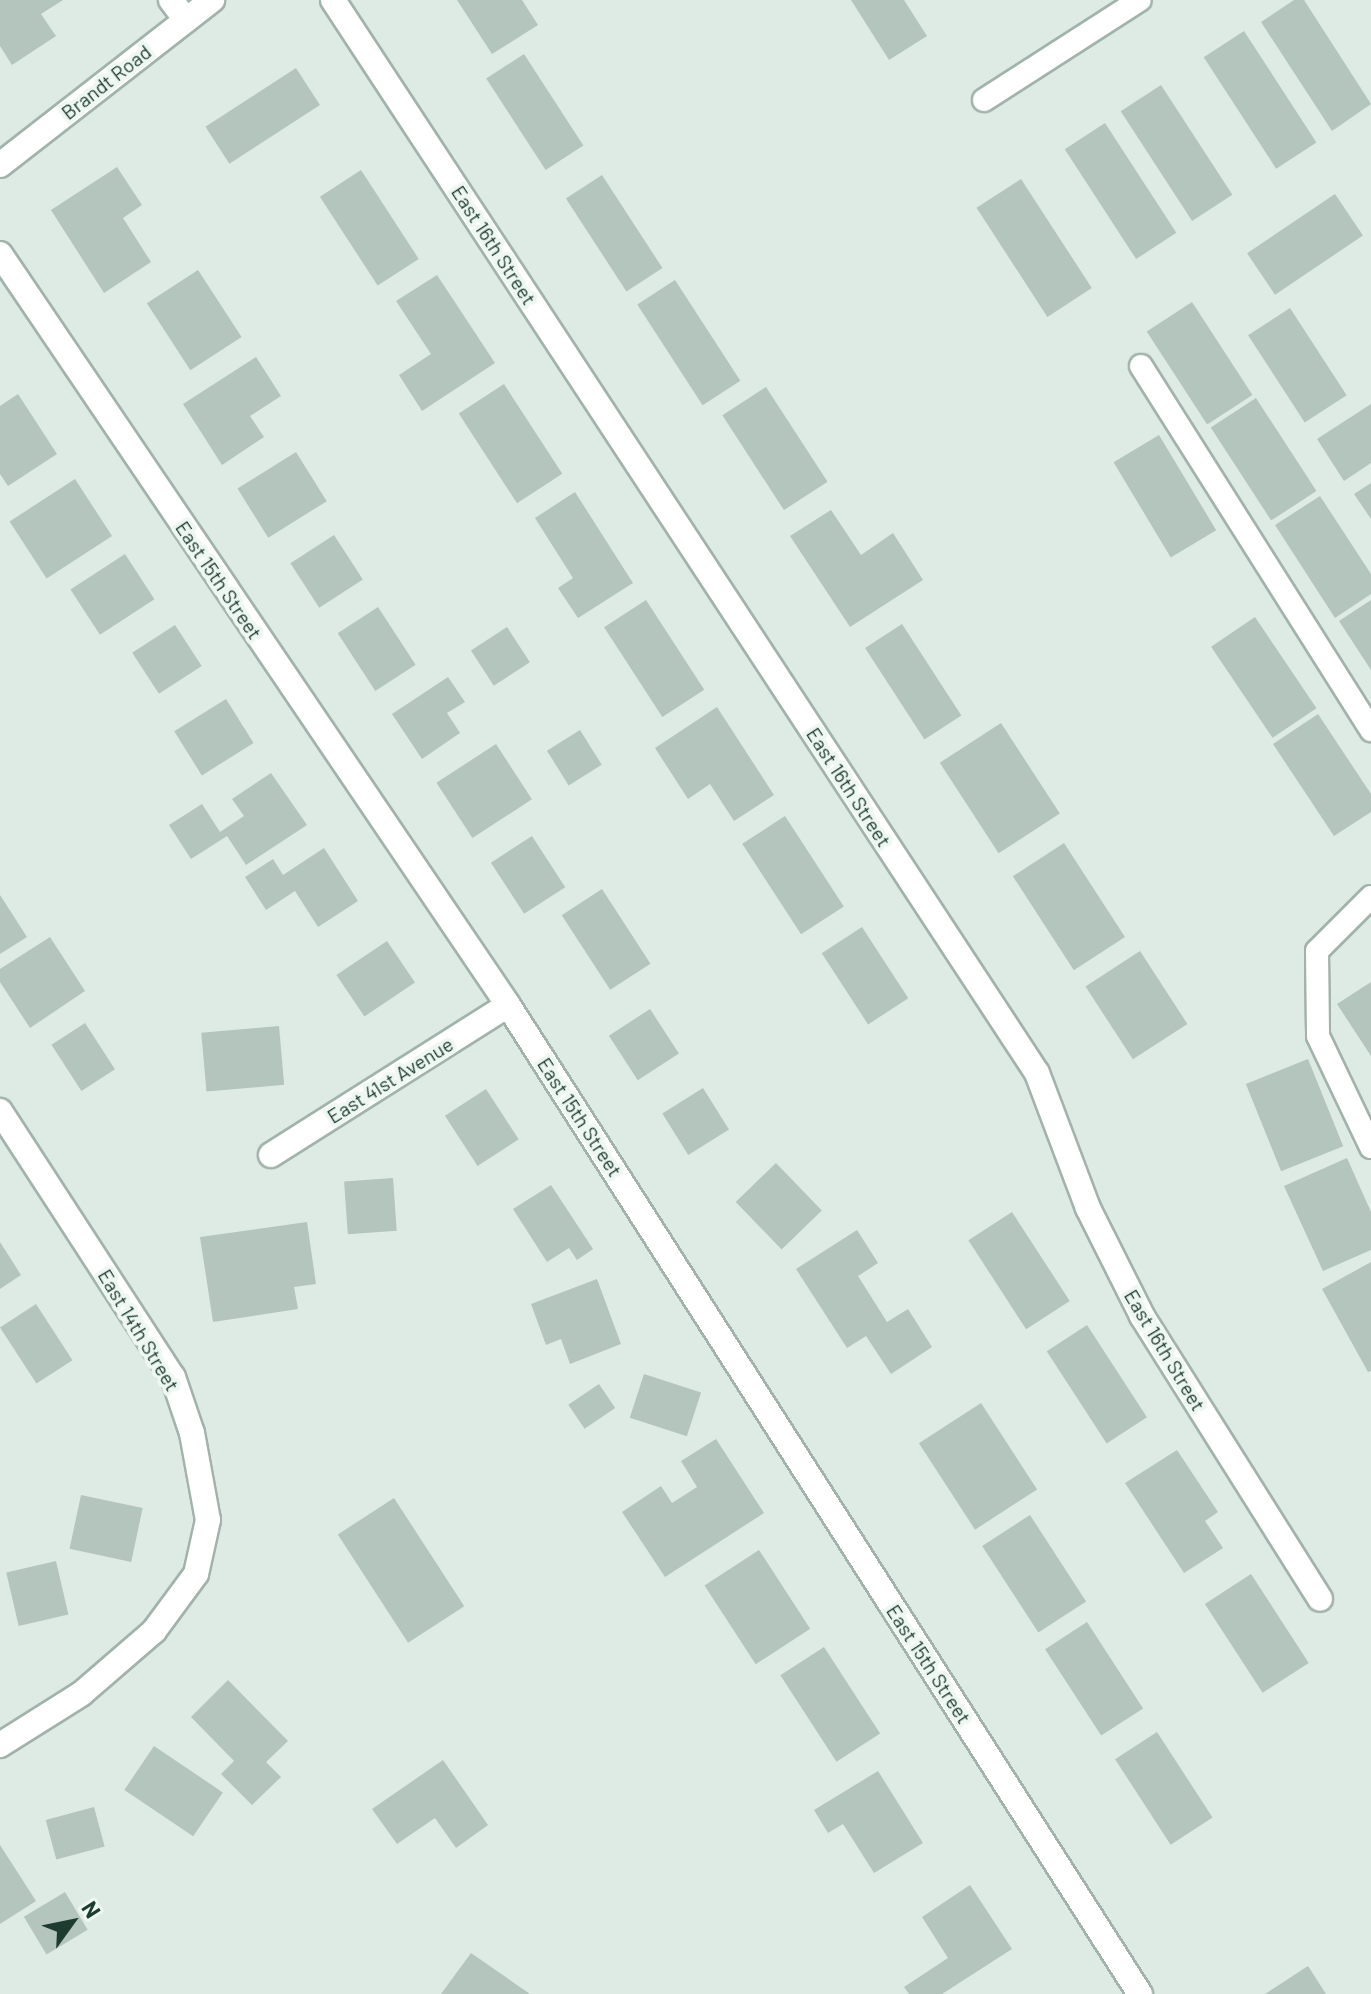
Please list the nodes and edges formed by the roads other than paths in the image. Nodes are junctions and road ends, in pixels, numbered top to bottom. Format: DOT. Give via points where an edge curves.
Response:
graph roads {
  1 [pos="171,0"];
  2 [pos="212,0"];
  3 [pos="333,0"];
  4 [pos="1140,0"];
  5 [pos="186,20"];
  6 [pos="984,100"];
  7 [pos="1,162"];
  8 [pos="0,254"];
  9 [pos="1141,366"];
  10 [pos="1371,730"];
  11 [pos="1371,897"];
  12 [pos="508,1005"];
  13 [pos="0,1111"];
  14 [pos="1371,1147"];
  15 [pos="271,1155"];
  16 [pos="1320,1599"];
  17 [pos="0,1745"];
  18 [pos="1140,1994"];
  1 -- 5 [label="street"];
  2 -- 5 [label="street, Brandt Road"];
  3 -- 16 [label="street, East 16th Street" via="1037,1073 1088,1208 1142,1316"];
  4 -- 6 [label="lane"];
  5 -- 7 [label="street, Brandt Road"];
  8 -- 12 [label="street, East 15th Street"];
  9 -- 10 [label="lane"];
  11 -- 14 [label="lane" via="1317,951 1318,1036"];
  12 -- 15 [label="street, East 41st Avenue"];
  12 -- 18 [label="street, East 15th Street"];
  13 -- 17 [label="street, East 14th Street" via="173,1377 192,1433 208,1520 196,1574 154,1631 81,1694"];
}
